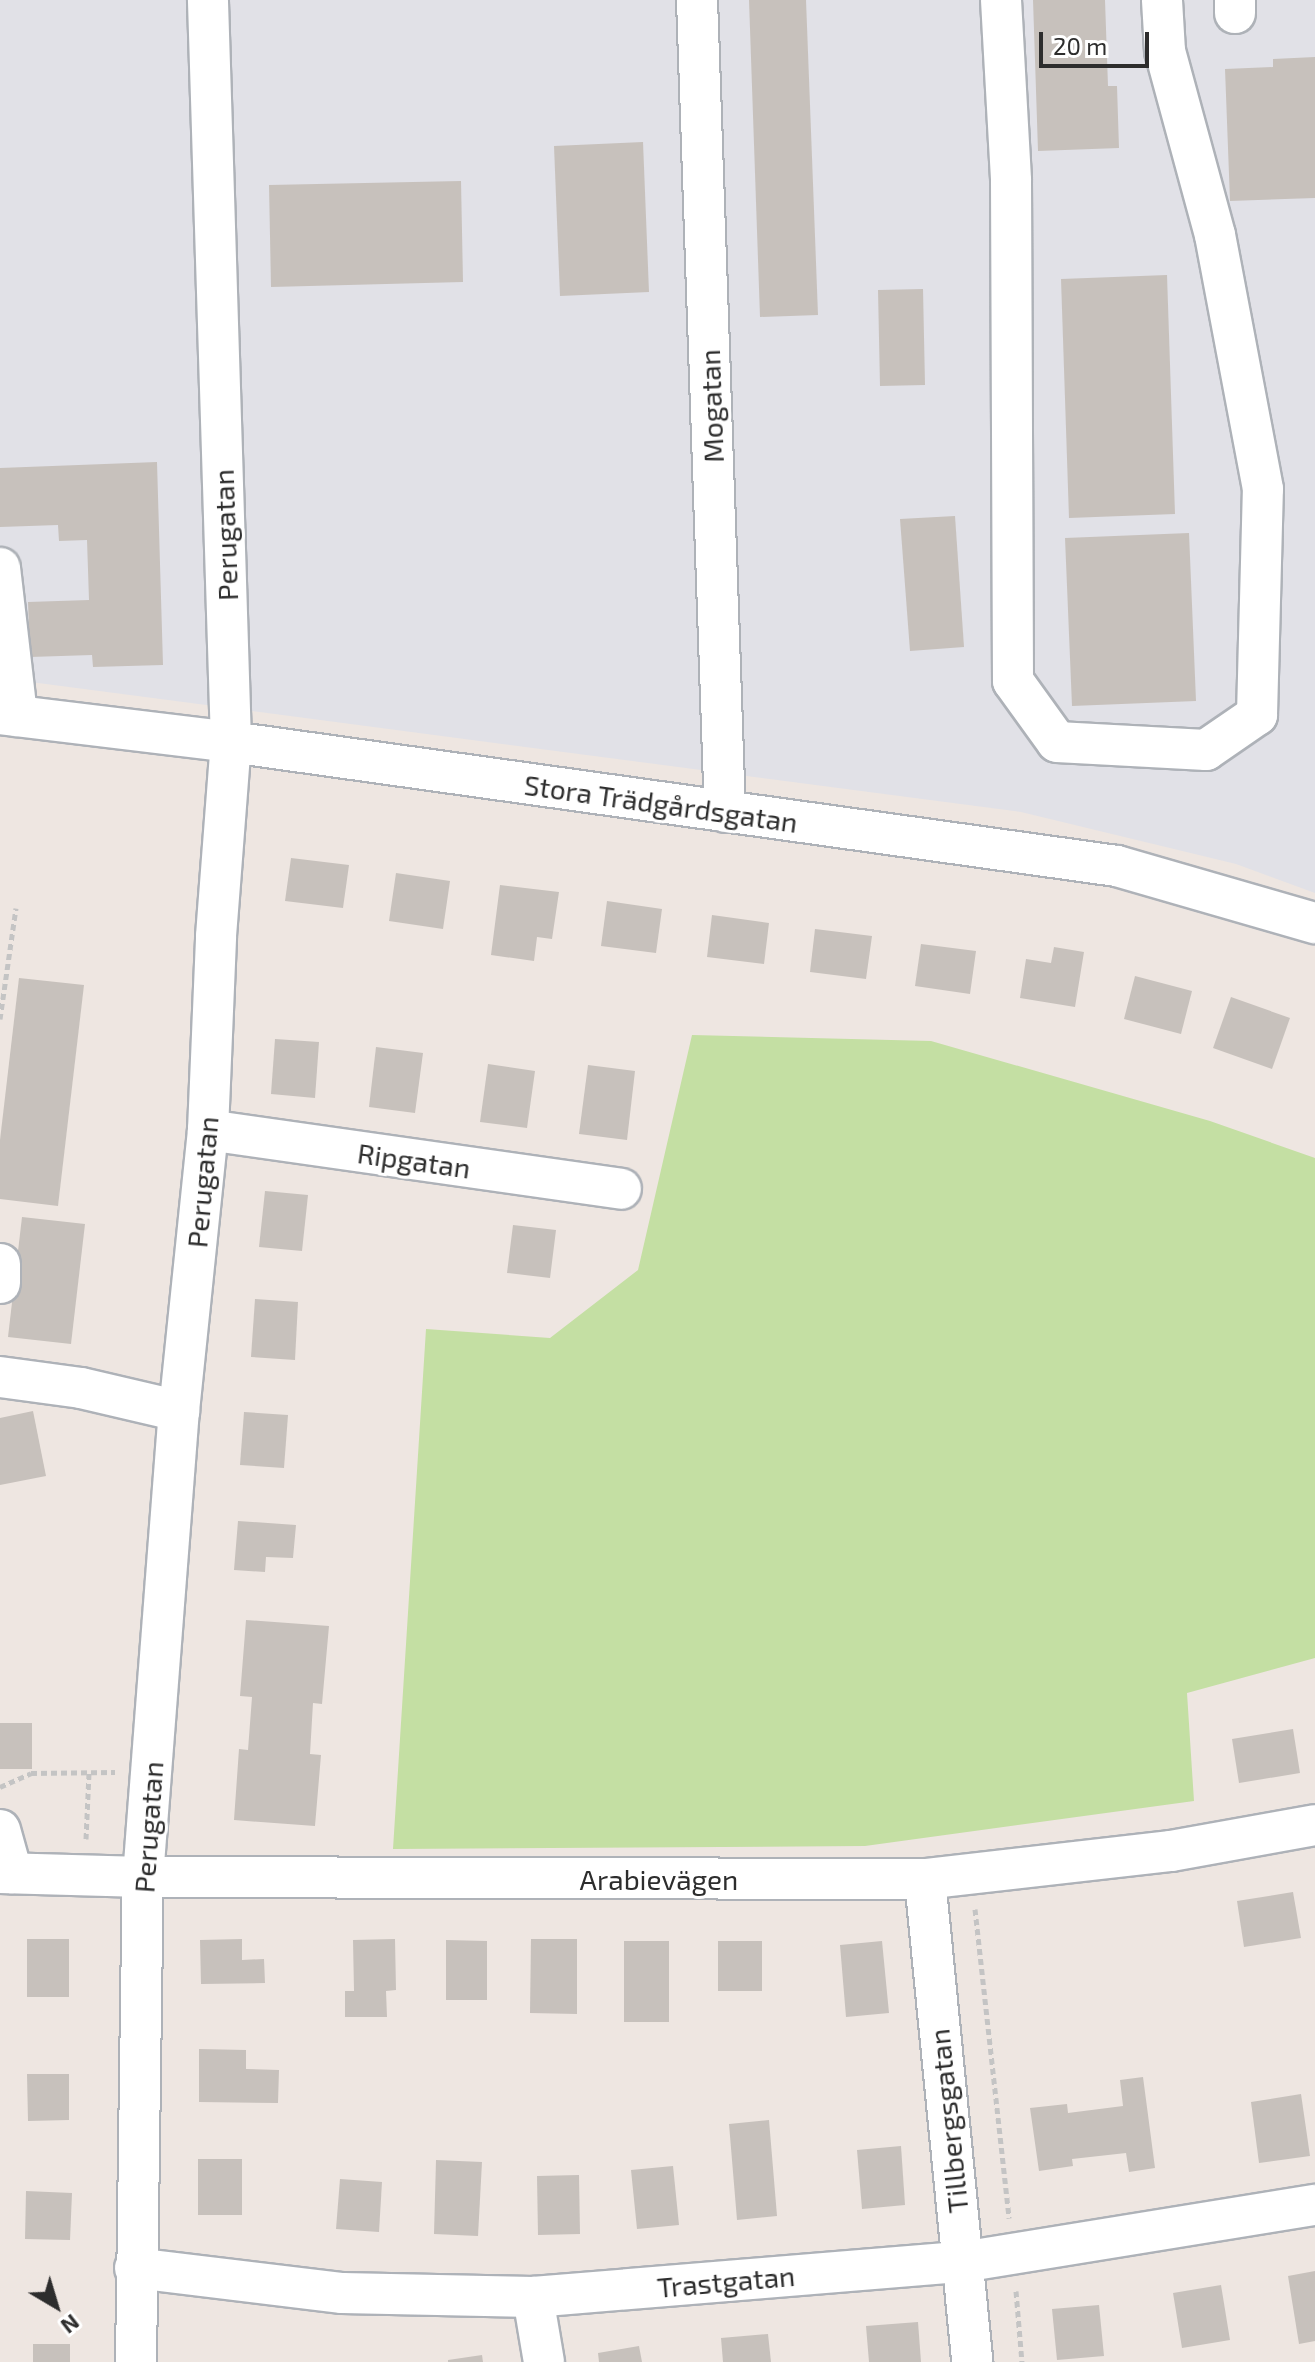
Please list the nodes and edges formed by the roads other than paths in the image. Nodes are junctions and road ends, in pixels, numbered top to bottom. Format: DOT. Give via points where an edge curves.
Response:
graph roads {
  1 [pos="208,0"];
  2 [pos="697,0"];
  3 [pos="1001,0"];
  4 [pos="1162,0"];
  5 [pos="0,568"];
  6 [pos="9,715"];
  7 [pos="231,742"];
  8 [pos="725,812"];
  9 [pos="1315,923"];
  10 [pos="208,1130"];
  11 [pos="621,1189"];
  12 [pos="0,1264"];
  13 [pos="0,1283"];
  14 [pos="0,1377"];
  15 [pos="179,1411"];
  16 [pos="1315,1825"];
  17 [pos="0,1830"];
  18 [pos="6,1873"];
  19 [pos="143,1877"];
  20 [pos="925,1879"];
  21 [pos="1315,2205"];
  22 [pos="962,2262"];
  23 [pos="135,2268"];
  24 [pos="533,2297"];
  25 [pos="136,2362"];
  26 [pos="544,2362"];
  27 [pos="972,2362"];
  1 -- 7 [label="street, Perugatan"];
  2 -- 8 [label="street, Mogatan"];
  3 -- 4 [label="street" via="1011,181 1013,681 1057,742 1206,750 1257,715 1263,489 1215,235 1165,51"];
  5 -- 6 [label="street"];
  6 -- 7 [label="street, Stora Trädgårdsgatan"];
  7 -- 8 [label="street, Stora Trädgårdsgatan"];
  7 -- 10 [label="street, Perugatan"];
  8 -- 9 [label="street, Stora Trädgårdsgatan" via="1117,866"];
  10 -- 11 [label="street, Ripgatan"];
  10 -- 15 [label="street, Perugatan"];
  12 -- 13 [label="street"];
  14 -- 15 [label="street" via="81,1388"];
  15 -- 19 [label="street, Perugatan"];
  16 -- 20 [label="street, Arabievägen" via="1171,1851"];
  17 -- 18 [label="street"];
  18 -- 19 [label="street, Arabievägen"];
  19 -- 20 [label="street, Arabievägen"];
  19 -- 23 [label="street, Perugatan"];
  20 -- 22 [label="street, Tillbergsgatan"];
  21 -- 22 [label="street, Trastgatan"];
  22 -- 24 [label="street, Trastgatan"];
  22 -- 27 [label="street, Tillbergsgatan"];
  23 -- 24 [label="street, Trastgatan" via="342,2293"];
  23 -- 25 [label="street, Perugatan"];
  24 -- 26 [label="street"];
}
